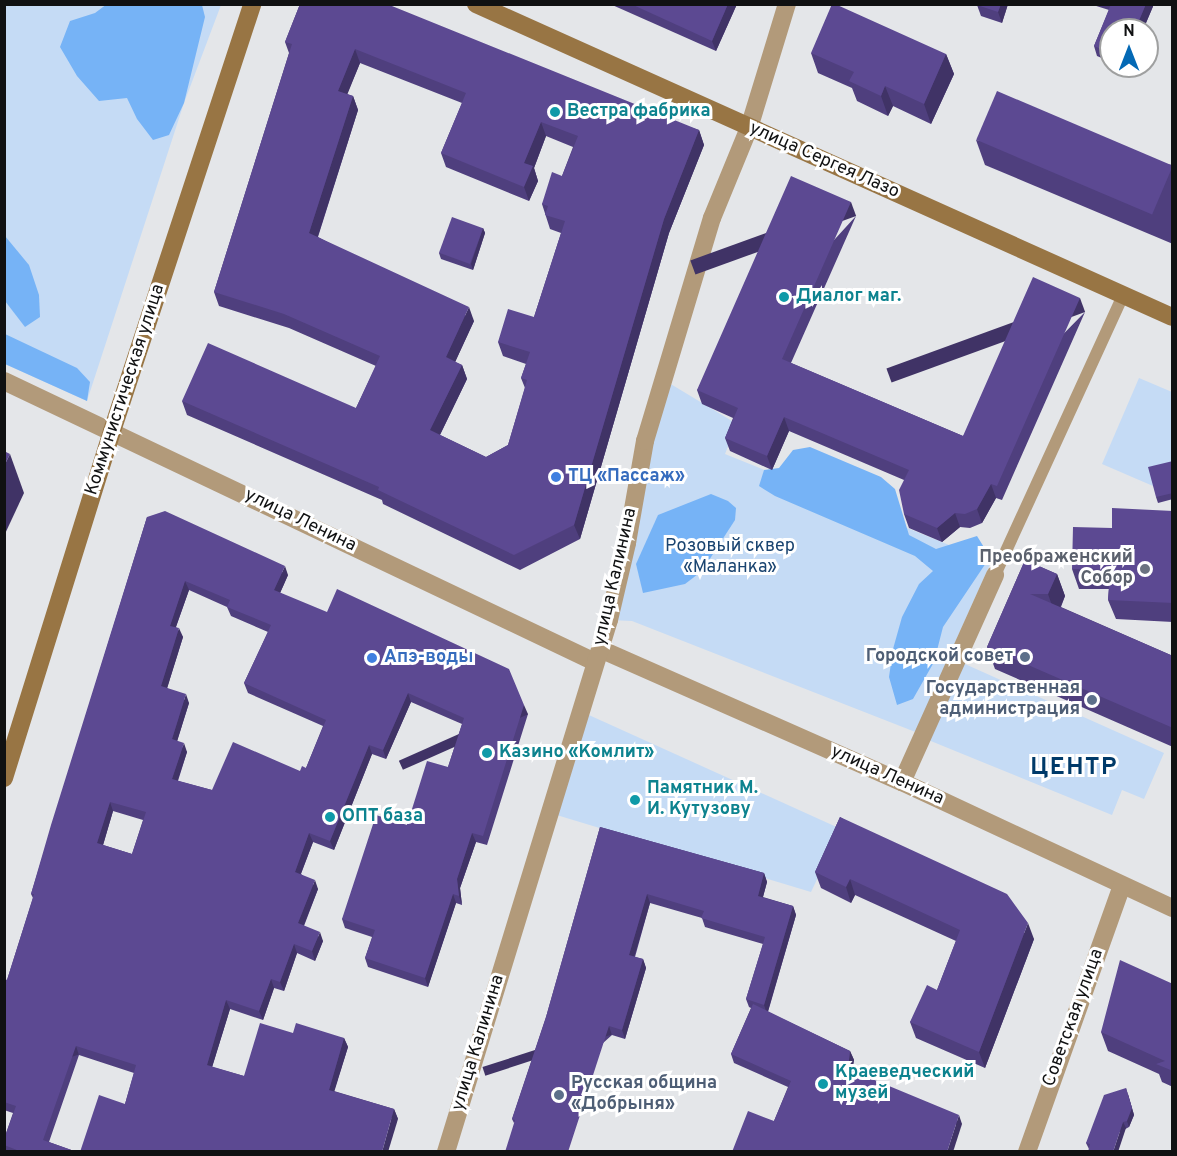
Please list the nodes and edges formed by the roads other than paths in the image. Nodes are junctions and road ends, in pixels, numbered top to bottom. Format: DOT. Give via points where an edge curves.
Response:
graph roads {
  1 [pos="252,4"];
  2 [pos="476,4"];
  3 [pos="788,4"];
  4 [pos="749,128"];
  5 [pos="1123,295"];
  6 [pos="1173,317"];
  7 [pos="4,381"];
  8 [pos="112,431"];
  9 [pos="995,575"];
  10 [pos="597,655"];
  11 [pos="4,778"];
  12 [pos="902,782"];
  13 [pos="1122,885"];
  14 [pos="1173,908"];
  15 [pos="1029,1144"];
  16 [pos="446,1152"];
  1 -- 8 [label="main road, Коммунистическая улица"];
  2 -- 4 [label="main road, улица Сергея Лазо"];
  3 -- 4 [label="street, улица Калинина"];
  4 -- 5 [label="main road, улица Сергея Лазо"];
  4 -- 10 [label="street, улица Калинина" via="712,218 645,441 627,543"];
  5 -- 6 [label="main road, улица Сергея Лазо"];
  5 -- 9 [label="lane"];
  7 -- 8 [label="street, улица Ленина"];
  8 -- 10 [label="street, улица Ленина"];
  8 -- 11 [label="main road, Коммунистическая улица"];
  9 -- 12 [label="street"];
  10 -- 12 [label="street, улица Ленина"];
  10 -- 16 [label="street, улица Калинина"];
  12 -- 13 [label="street, улица Ленина"];
  13 -- 14 [label="street, улица Ленина"];
  13 -- 15 [label="street, Советская улица"];
}
